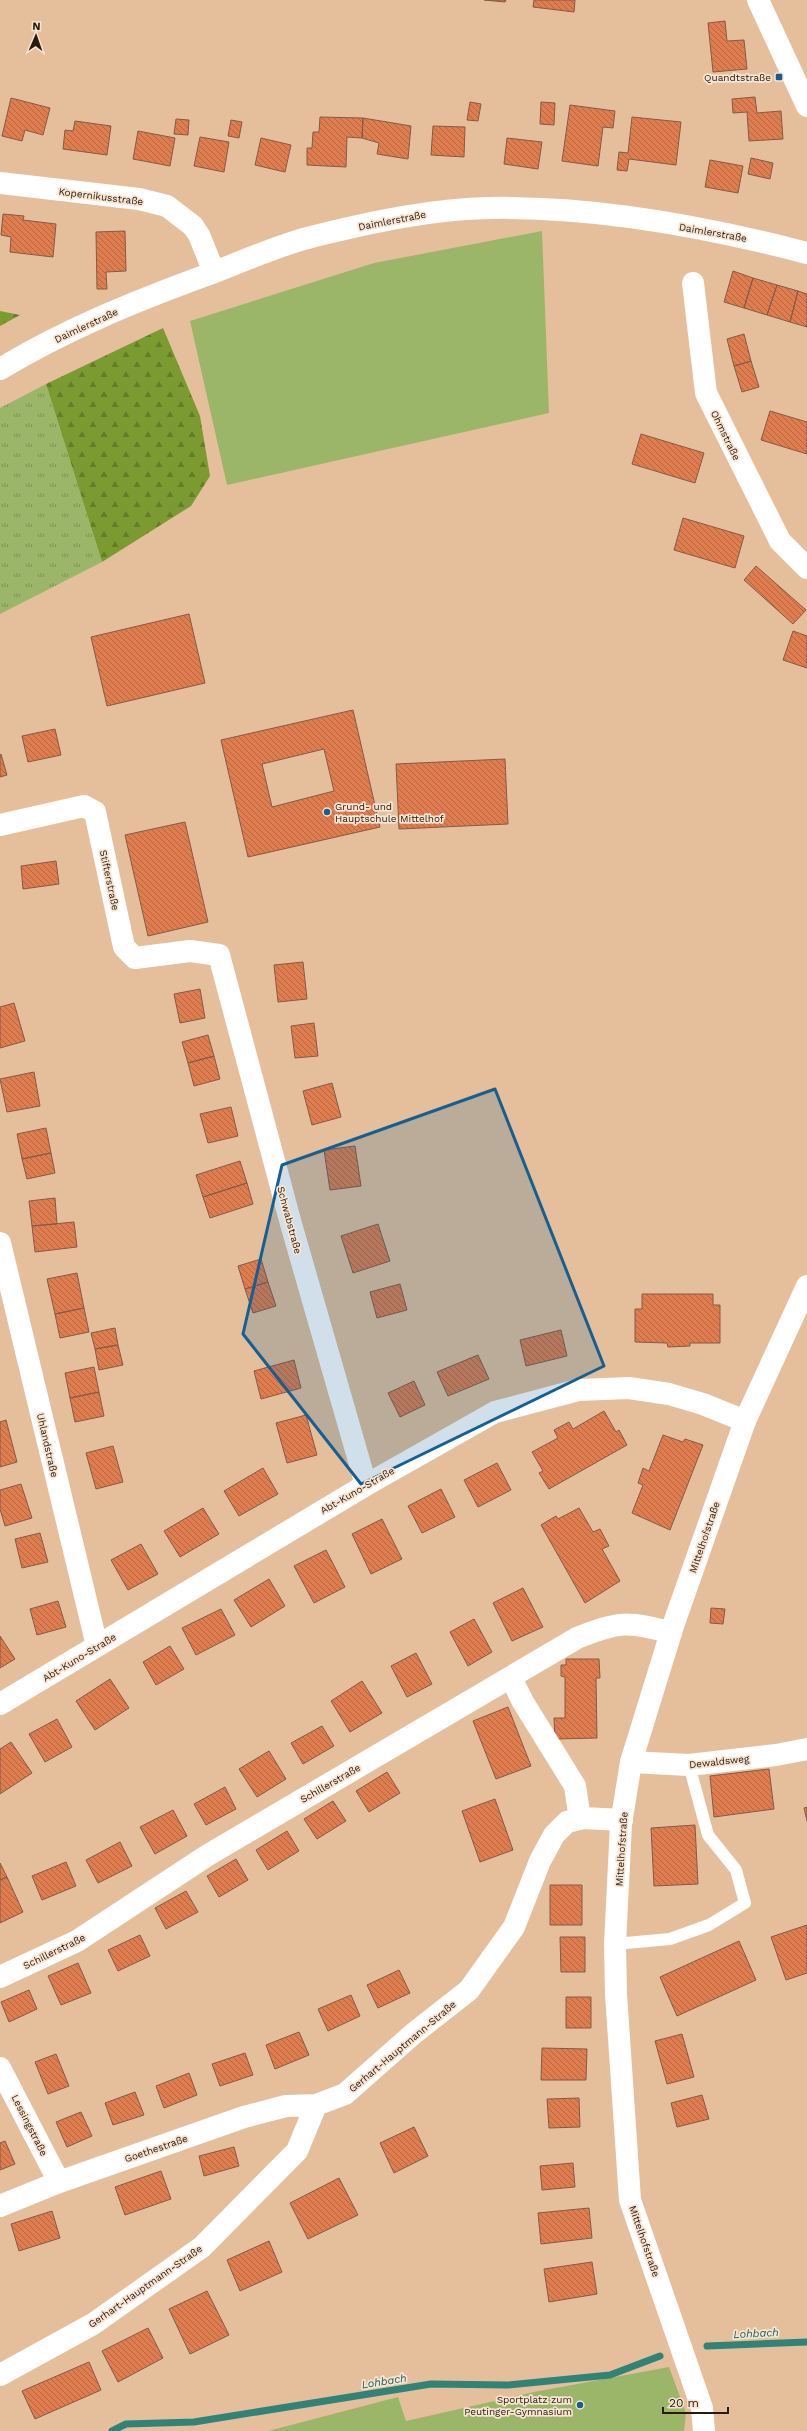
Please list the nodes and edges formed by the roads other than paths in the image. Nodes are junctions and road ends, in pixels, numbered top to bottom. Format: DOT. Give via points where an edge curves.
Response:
graph roads {
  1 [pos="758,0"];
  2 [pos="807,106"];
  3 [pos="0,183"];
  4 [pos="807,253"];
  5 [pos="214,272"];
  6 [pos="693,283"];
  7 [pos="0,368"];
  8 [pos="807,568"];
  9 [pos="0,825"];
  10 [pos="219,955"];
  11 [pos="0,1243"];
  12 [pos="807,1286"];
  13 [pos="745,1420"];
  14 [pos="366,1485"];
  15 [pos="671,1633"];
  16 [pos="96,1646"];
  17 [pos="511,1678"];
  18 [pos="0,1704"];
  19 [pos="807,1749"];
  20 [pos="631,1762"];
  21 [pos="689,1765"];
  22 [pos="580,1819"];
  23 [pos="622,1820"];
  24 [pos="615,1944"];
  25 [pos="0,1977"];
  26 [pos="0,2068"];
  27 [pos="316,2105"];
  28 [pos="60,2182"];
  29 [pos="0,2206"];
  30 [pos="0,2375"];
  31 [pos="704,2431"];
  1 -- 2 [label="street"];
  3 -- 5 [label="street, Kopernikusstraße" via="139,199 167,206 193,226"];
  4 -- 5 [label="street, Daimlerstraße" via="763,241 630,216 595,212 489,208 414,215 313,236"];
  5 -- 7 [label="street, Daimlerstraße" via="78,326"];
  6 -- 8 [label="street, Ohmstraße" via="706,393 780,541"];
  9 -- 10 [label="street, Stifterstraße" via="84,806 95,812 124,947 135,958 190,951"];
  10 -- 14 [label="street, Schwabstraße" via="291,1224"];
  11 -- 16 [label="street, Uhlandstraße"];
  12 -- 13 [label="street, Mittelhofstraße"];
  13 -- 14 [label="street, Abt-Kuno-Straße" via="668,1394 629,1388 578,1390 495,1412"];
  13 -- 15 [label="street, Mittelhofstraße"];
  14 -- 16 [label="street, Abt-Kuno-Straße"];
  15 -- 17 [label="street, Schillerstraße" via="632,1623 606,1627 577,1638"];
  15 -- 20 [label="street, Mittelhofstraße"];
  16 -- 18 [label="street, Abt-Kuno-Straße"];
  17 -- 22 [label="street" via="575,1786"];
  17 -- 25 [label="street, Schillerstraße" via="208,1855 77,1941"];
  19 -- 21 [label="street, Dewaldsweg"];
  20 -- 21 [label="street, Dewaldsweg"];
  20 -- 23 [label="street, Mittelhofstraße"];
  21 -- 24 [label="lane" via="708,1835 736,1870 745,1903 709,1925 670,1939"];
  22 -- 23 [label="street, Gerhart-Hauptmann-Straße"];
  22 -- 27 [label="street, Gerhart-Hauptmann-Straße" via="567,1822 554,1835 540,1861 514,1927 469,1990 413,2034 345,2094"];
  23 -- 24 [label="street, Mittelhofstraße"];
  24 -- 31 [label="street, Mittelhofstraße" via="630,2200 702,2408"];
  26 -- 28 [label="street, Lessingstraße"];
  27 -- 28 [label="street, Goethestraße" via="286,2106 244,2117"];
  27 -- 30 [label="street, Gerhart-Hauptmann-Straße" via="297,2151 202,2246 93,2324"];
  28 -- 29 [label="street, Goethestraße"];
}
